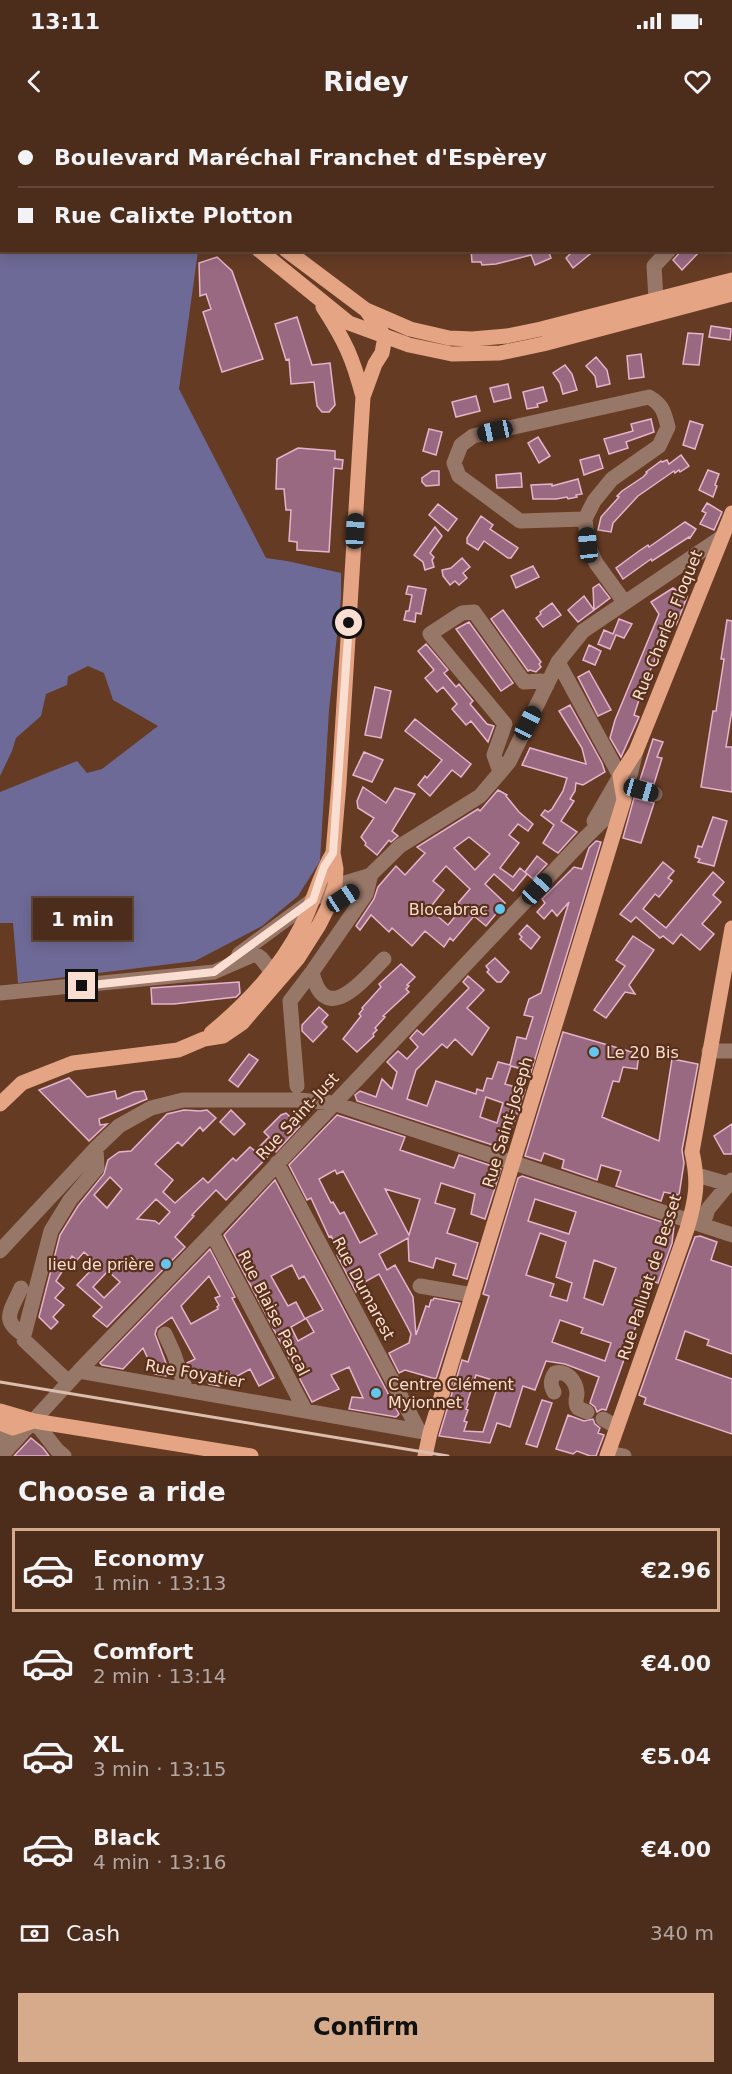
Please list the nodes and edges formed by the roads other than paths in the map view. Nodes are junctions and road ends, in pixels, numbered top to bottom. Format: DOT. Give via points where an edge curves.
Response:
graph roads {
  1 [pos="262,252"];
  2 [pos="667,252"];
  3 [pos="300,257"];
  4 [pos="732,280"];
  5 [pos="314,293"];
  6 [pos="732,294"];
  7 [pos="656,299"];
  8 [pos="711,301"];
  9 [pos="732,308"];
  10 [pos="366,310"];
  11 [pos="385,337"];
  12 [pos="409,345"];
  13 [pos="382,353"];
  14 [pos="363,397"];
  15 [pos="732,513"];
  16 [pos="585,519"];
  17 [pos="722,537"];
  18 [pos="625,603"];
  19 [pos="558,662"];
  20 [pos="547,685"];
  21 [pos="500,772"];
  22 [pos="624,787"];
  23 [pos="655,794"];
  24 [pos="586,837"];
  25 [pos="333,853"];
  26 [pos="371,875"];
  27 [pos="335,886"];
  28 [pos="313,900"];
  29 [pos="328,907"];
  30 [pos="732,928"];
  31 [pos="301,952"];
  32 [pos="255,954"];
  33 [pos="285,957"];
  34 [pos="384,959"];
  35 [pos="214,972"];
  36 [pos="272,972"];
  37 [pos="312,972"];
  38 [pos="728,972"];
  39 [pos="0,993"];
  40 [pos="204,1039"];
  41 [pos="709,1051"];
  42 [pos="732,1052"];
  43 [pos="297,1086"];
  44 [pos="333,1103"];
  45 [pos="0,1104"];
  46 [pos="96,1148"];
  47 [pos="277,1163"];
  48 [pos="513,1164"];
  49 [pos="697,1175"];
  50 [pos="730,1182"];
  51 [pos="696,1223"];
  52 [pos="212,1233"];
  53 [pos="732,1235"];
  54 [pos="0,1251"];
  55 [pos="420,1286"];
  56 [pos="21,1288"];
  57 [pos="473,1295"];
  58 [pos="165,1334"];
  59 [pos="24,1335"];
  60 [pos="74,1376"];
  61 [pos="186,1390"];
  62 [pos="554,1392"];
  63 [pos="305,1410"];
  64 [pos="0,1411"];
  65 [pos="586,1412"];
  66 [pos="603,1419"];
  67 [pos="34,1421"];
  68 [pos="6,1425"];
  69 [pos="617,1427"];
  70 [pos="424,1432"];
  71 [pos="0,1438"];
  72 [pos="608,1455"];
  73 [pos="1,1456"];
  74 [pos="64,1456"];
  75 [pos="251,1456"];
  76 [pos="425,1456"];
  77 [pos="624,1456"];
  1 -- 5 [label="main road"];
  2 -- 7 [label="street" via="654,267"];
  3 -- 10 [label="main road"];
  4 -- 7 [label="main road"];
  5 -- 11 [label="main road" via="350,323"];
  5 -- 14 [label="main road" via="344,340"];
  6 -- 8 [label="main road"];
  7 -- 10 [label="main road" via="541,329 472,339 430,335"];
  8 -- 9 [label="main road"];
  8 -- 12 [label="main road" via="500,353 452,354"];
  10 -- 11 [label="main road"];
  11 -- 12 [label="main road"];
  11 -- 13 [label="main road"];
  12 -- 13 [label="main road"];
  13 -- 14 [label="main road"];
  14 -- 25 [label="main road"];
  15 -- 17 [label="main road, Rue Charles Floquet"];
  16 -- 16 [label="street" via="612,479 659,446 668,428 663,408 649,397 473,436 461,445 454,463 459,476 520,520"];
  16 -- 18 [label="street" via="588,545 596,563"];
  17 -- 18 [label="street"];
  17 -- 22 [label="main road, Rue Charles Floquet"];
  18 -- 19 [label="street" via="583,631"];
  19 -- 20 [label="street"];
  19 -- 22 [label="street"];
  20 -- 21 [label="street" via="509,762"];
  20 -- 21 [label="street" via="524,681 474,612 462,613 430,634 505,724 494,755"];
  21 -- 26 [label="street" via="480,796 400,846"];
  22 -- 23 [label="street"];
  22 -- 24 [label="street, Rue Saint-Just"];
  22 -- 24 [label="street, Rue Saint-Just"];
  22 -- 48 [label="main road, Rue Saint-Joseph"];
  24 -- 44 [label="street, Rue Saint-Just"];
  25 -- 27 [label="main road"];
  25 -- 28 [label="main road"];
  26 -- 27 [label="street"];
  26 -- 29 [label="street"];
  26 -- 37 [label="street" via="366,894"];
  27 -- 28 [label="street"];
  27 -- 29 [label="main road"];
  28 -- 33 [label="main road"];
  28 -- 35 [label="street"];
  29 -- 31 [label="main road"];
  30 -- 38 [label="main road, Rue Palluat de Besset"];
  31 -- 33 [label="street"];
  31 -- 40 [label="main road" via="242,1023 223,1036"];
  32 -- 33 [label="street"];
  32 -- 35 [label="street"];
  32 -- 36 [label="street"];
  33 -- 36 [label="main road"];
  34 -- 37 [label="street" via="350,993 337,998 317,989"];
  35 -- 39 [label="street"];
  36 -- 40 [label="main road" via="236,1013"];
  37 -- 43 [label="street" via="290,1000"];
  38 -- 41 [label="main road, Rue Palluat de Besset"];
  40 -- 45 [label="main road" via="178,1050 73,1063 22,1083"];
  41 -- 42 [label="street"];
  41 -- 49 [label="main road, Rue Palluat de Besset" via="692,1152"];
  44 -- 46 [label="street" via="183,1100 151,1108 119,1126"];
  44 -- 47 [label="street, Rue Saint-Just"];
  44 -- 48 [label="street"];
  46 -- 54 [label="street"];
  46 -- 59 [label="street" via="97,1168 51,1231"];
  47 -- 52 [label="street, Rue Saint-Just"];
  47 -- 70 [label="street, Rue Dumarest"];
  48 -- 51 [label="street"];
  48 -- 57 [label="main road, Rue Saint-Joseph"];
  49 -- 50 [label="street"];
  49 -- 51 [label="main road, Rue Palluat de Besset"];
  50 -- 51 [label="street"];
  51 -- 53 [label="street"];
  51 -- 69 [label="main road, Rue Palluat de Besset"];
  52 -- 60 [label="street, Rue Saint-Just"];
  52 -- 63 [label="street, Rue Blaise Pascal"];
  55 -- 57 [label="street"];
  56 -- 59 [label="street" via="9,1324"];
  57 -- 70 [label="main road, Rue Saint-Joseph"];
  58 -- 61 [label="street"];
  59 -- 60 [label="street" via="24,1340 62,1376"];
  60 -- 61 [label="street, Rue Foyatier"];
  60 -- 67 [label="street, Rue Saint-Just"];
  61 -- 63 [label="street, Rue Foyatier"];
  62 -- 65 [label="street" via="551,1386 555,1373 568,1374 577,1392 576,1404"];
  63 -- 70 [label="street, Rue Foyatier"];
  64 -- 67 [label="main road"];
  66 -- 69 [label="street"];
  67 -- 68 [label="main road"];
  67 -- 73 [label="street, Rue Saint-Just"];
  67 -- 74 [label="street"];
  67 -- 75 [label="main road"];
  68 -- 71 [label="street"];
  69 -- 72 [label="main road, Rue Palluat de Besset"];
  70 -- 76 [label="main road, Rue Saint-Joseph"];
  72 -- 77 [label="street"];
}
